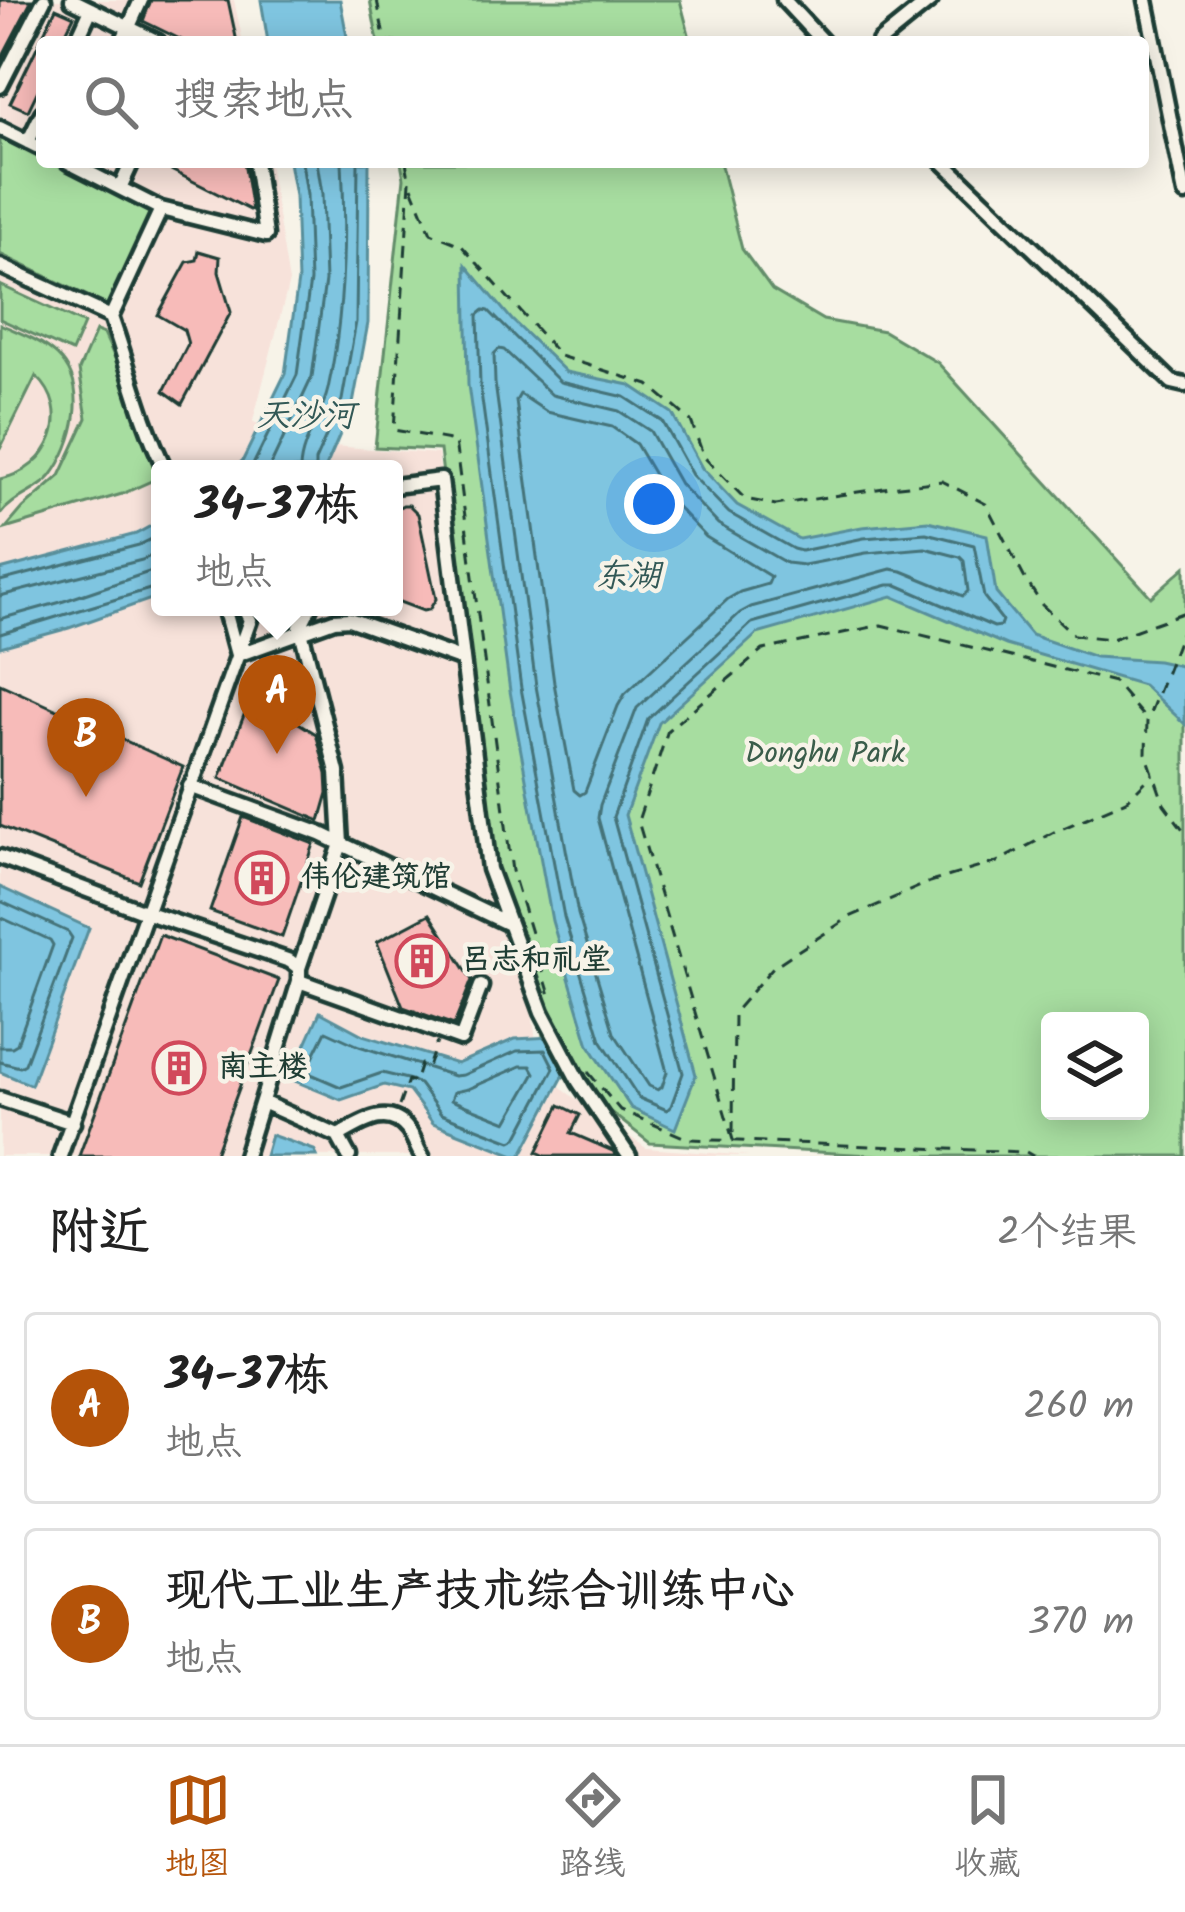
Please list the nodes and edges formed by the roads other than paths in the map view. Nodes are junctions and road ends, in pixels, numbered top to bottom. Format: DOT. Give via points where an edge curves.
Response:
graph roads {
  1 [pos="44,0"];
  2 [pos="72,0"];
  3 [pos="141,0"];
  4 [pos="784,0"];
  5 [pos="931,0"];
  6 [pos="1146,0"];
  7 [pos="91,9"];
  8 [pos="129,27"];
  9 [pos="79,36"];
  10 [pos="125,36"];
  11 [pos="146,36"];
  12 [pos="818,36"];
  13 [pos="886,36"];
  14 [pos="0,86"];
  15 [pos="36,125"];
  16 [pos="0,128"];
  17 [pos="28,142"];
  18 [pos="36,146"];
  19 [pos="80,168"];
  20 [pos="129,168"];
  21 [pos="256,168"];
  22 [pos="949,168"];
  23 [pos="120,188"];
  24 [pos="1185,194"];
  25 [pos="161,209"];
  26 [pos="0,266"];
  27 [pos="111,317"];
  28 [pos="1185,385"];
  29 [pos="161,460"];
  30 [pos="403,485"];
  31 [pos="226,616"];
  32 [pos="248,616"];
  33 [pos="306,616"];
  34 [pos="301,632"];
  35 [pos="237,655"];
  36 [pos="463,660"];
  37 [pos="190,786"];
  38 [pos="341,844"];
  39 [pos="0,857"];
  40 [pos="145,912"];
  41 [pos="509,924"];
  42 [pos="299,975"];
  43 [pos="481,986"];
  44 [pos="0,1099"];
  45 [pos="262,1102"];
  46 [pos="73,1124"];
  47 [pos="338,1136"];
  48 [pos="60,1156"];
  49 [pos="245,1156"];
  50 [pos="349,1156"];
  51 [pos="422,1156"];
  52 [pos="629,1156"];
  1 -- 14 [label="street"];
  2 -- 7 [label="street"];
  3 -- 8 [label="street"];
  4 -- 12 [label="street"];
  5 -- 13 [label="street"];
  6 -- 24 [label="street"];
  7 -- 8 [label="street"];
  7 -- 9 [label="street"];
  8 -- 10 [label="street"];
  8 -- 11 [label="street"];
  15 -- 17 [label="street"];
  16 -- 17 [label="street"];
  17 -- 18 [label="street"];
  19 -- 23 [label="street"];
  20 -- 23 [label="street"];
  21 -- 25 [label="street" via="266,235"];
  22 -- 28 [label="street" via="1172,382"];
  23 -- 25 [label="street"];
  25 -- 27 [label="street"];
  26 -- 27 [label="street"];
  27 -- 29 [label="street"];
  30 -- 36 [label="street" via="441,479"];
  31 -- 35 [label="street"];
  32 -- 35 [label="street"];
  33 -- 34 [label="street"];
  34 -- 35 [label="street"];
  34 -- 36 [label="street" via="349,619"];
  34 -- 38 [label="street" via="337,772"];
  35 -- 37 [label="street"];
  36 -- 41 [label="street" via="489,869"];
  37 -- 38 [label="street"];
  37 -- 40 [label="street"];
  38 -- 41 [label="street"];
  38 -- 42 [label="street"];
  39 -- 40 [label="street"];
  40 -- 42 [label="street" via="290,961"];
  40 -- 46 [label="street"];
  41 -- 52 [label="street" via="542,1012"];
  42 -- 43 [label="street" via="461,1039"];
  42 -- 45 [label="street"];
  44 -- 46 [label="street"];
  45 -- 47 [label="street"];
  45 -- 49 [label="street"];
  46 -- 48 [label="street"];
  47 -- 50 [label="street"];
  47 -- 51 [label="street" via="370,1118 394,1119"];
}
